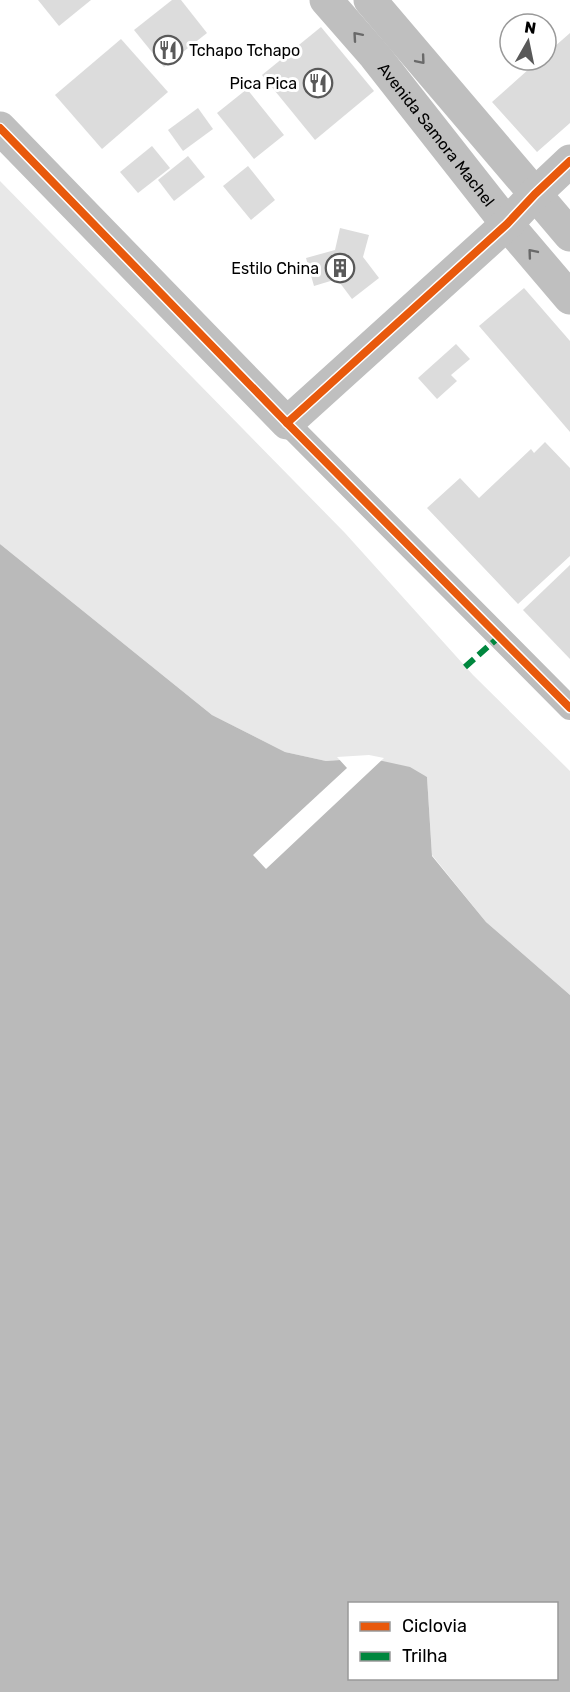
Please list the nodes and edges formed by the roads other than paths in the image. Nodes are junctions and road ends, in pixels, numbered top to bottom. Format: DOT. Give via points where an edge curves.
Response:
graph roads {
  1 [pos="326,0"];
  2 [pos="370,0"];
  3 [pos="0,128"];
  4 [pos="570,161"];
  5 [pos="535,194"];
  6 [pos="507,224"];
  7 [pos="570,235"];
  8 [pos="570,298"];
  9 [pos="287,423"];
  10 [pos="570,708"];
  6 -- 1 [label="street, Avenida Samora Machel, one-way"];
  2 -- 5 [label="street, Avenida Samora Machel, one-way"];
  3 -- 9 [label="street"];
  4 -- 5 [label="street"];
  5 -- 6 [label="street"];
  5 -- 7 [label="street, Avenida Samora Machel"];
  8 -- 6 [label="street, Avenida Samora Machel, one-way"];
  6 -- 9 [label="street"];
  9 -- 10 [label="street"];
}
